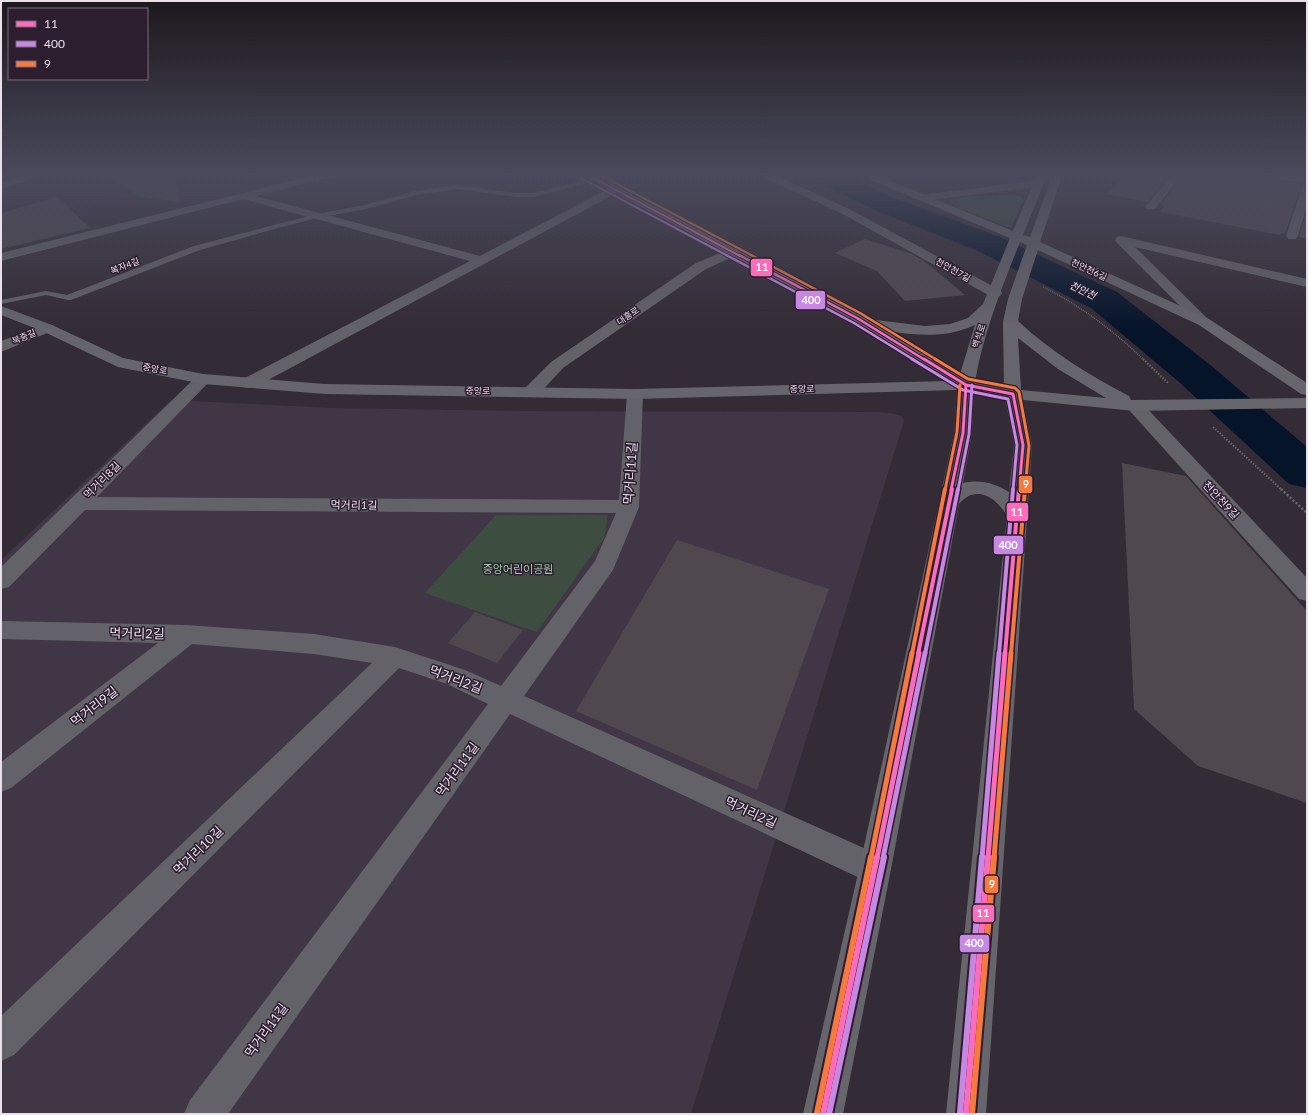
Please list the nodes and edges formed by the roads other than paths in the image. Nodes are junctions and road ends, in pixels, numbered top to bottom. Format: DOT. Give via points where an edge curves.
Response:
graph roads {
  1 [pos="128,225"];
  2 [pos="283,225"];
  3 [pos="351,225"];
  4 [pos="547,225"];
  5 [pos="683,225"];
  6 [pos="869,225"];
  7 [pos="988,225"];
  8 [pos="1021,225"];
  9 [pos="1041,225"];
  10 [pos="1295,225"];
  11 [pos="1292,236"];
  12 [pos="733,252"];
  13 [pos="1,257"];
  14 [pos="481,260"];
  15 [pos="1307,283"];
  16 [pos="993,296"];
  17 [pos="1,309"];
  18 [pos="857,318"];
  19 [pos="1010,322"];
  20 [pos="1204,322"];
  21 [pos="47,328"];
  22 [pos="1,347"];
  23 [pos="203,379"];
  24 [pos="248,383"];
  25 [pos="966,386"];
  26 [pos="1307,390"];
  27 [pos="531,392"];
  28 [pos="635,394"];
  29 [pos="1013,394"];
  30 [pos="1301,403"];
  31 [pos="1135,406"];
  32 [pos="948,502"];
  33 [pos="79,503"];
  34 [pos="628,508"];
  35 [pos="1017,516"];
  36 [pos="1,581"];
  37 [pos="1307,593"];
  38 [pos="1,630"];
  39 [pos="187,634"];
  40 [pos="395,657"];
  41 [pos="507,700"];
  42 [pos="1,779"];
  43 [pos="875,869"];
  44 [pos="1,1042"];
  45 [pos="204,1114"];
  46 [pos="823,1114"];
  47 [pos="966,1114"];
  1 -- 13 [label="street"];
  2 -- 17 [label="lane, 복자4길" via="197,248 68,298 46,293"];
  3 -- 14 [label="street"];
  4 -- 14 [label="street"];
  5 -- 12 [label="street"];
  6 -- 16 [label="street, 천안천7길"];
  7 -- 20 [label="street, 천안천6길"];
  8 -- 16 [label="street, 백석로"];
  9 -- 19 [label="street" via="1015,299"];
  10 -- 11 [label="street"];
  12 -- 18 [label="street"];
  12 -- 27 [label="street, 대흥로" via="701,266 557,365"];
  14 -- 24 [label="street"];
  15 -- 20 [label="street, 천안천6길" via="1121,240"];
  16 -- 18 [label="street" via="974,320 959,327 899,329"];
  16 -- 25 [label="street, 백석로" via="970,364"];
  17 -- 21 [label="street, 중앙로"];
  18 -- 25 [label="street"];
  19 -- 29 [label="street"];
  19 -- 31 [label="street" via="1032,343 1086,382"];
  20 -- 26 [label="street, 천안천6길"];
  21 -- 22 [label="street, 북중길"];
  21 -- 23 [label="street, 중앙로" via="118,362"];
  23 -- 24 [label="street, 중앙로"];
  23 -- 33 [label="street, 먹거리8길"];
  24 -- 27 [label="street, 중앙로" via="325,389"];
  25 -- 28 [label="street, 중앙로"];
  25 -- 29 [label="street"];
  25 -- 32 [label="street, 백석로" via="963,433"];
  27 -- 28 [label="street, 중앙로"];
  28 -- 34 [label="street, 먹거리11길"];
  29 -- 31 [label="street"];
  29 -- 35 [label="street" via="1023,445"];
  30 -- 31 [label="street"];
  31 -- 37 [label="street, 천안천9길"];
  32 -- 35 [label="street" via="962,489 986,488 1007,501"];
  32 -- 43 [label="street, 백석로"];
  33 -- 34 [label="street, 먹거리1길"];
  33 -- 36 [label="street, 먹거리8길"];
  34 -- 41 [label="street, 먹거리11길" via="605,564"];
  35 -- 47 [label="street"];
  38 -- 39 [label="street, 먹거리2길"];
  39 -- 40 [label="street, 먹거리2길" via="314,644"];
  39 -- 42 [label="street, 먹거리9길"];
  40 -- 41 [label="street, 먹거리2길" via="456,677"];
  40 -- 44 [label="street, 먹거리10길"];
  41 -- 43 [label="street, 먹거리2길"];
  41 -- 45 [label="street, 먹거리11길"];
  43 -- 46 [label="street, 백석로"];
}
